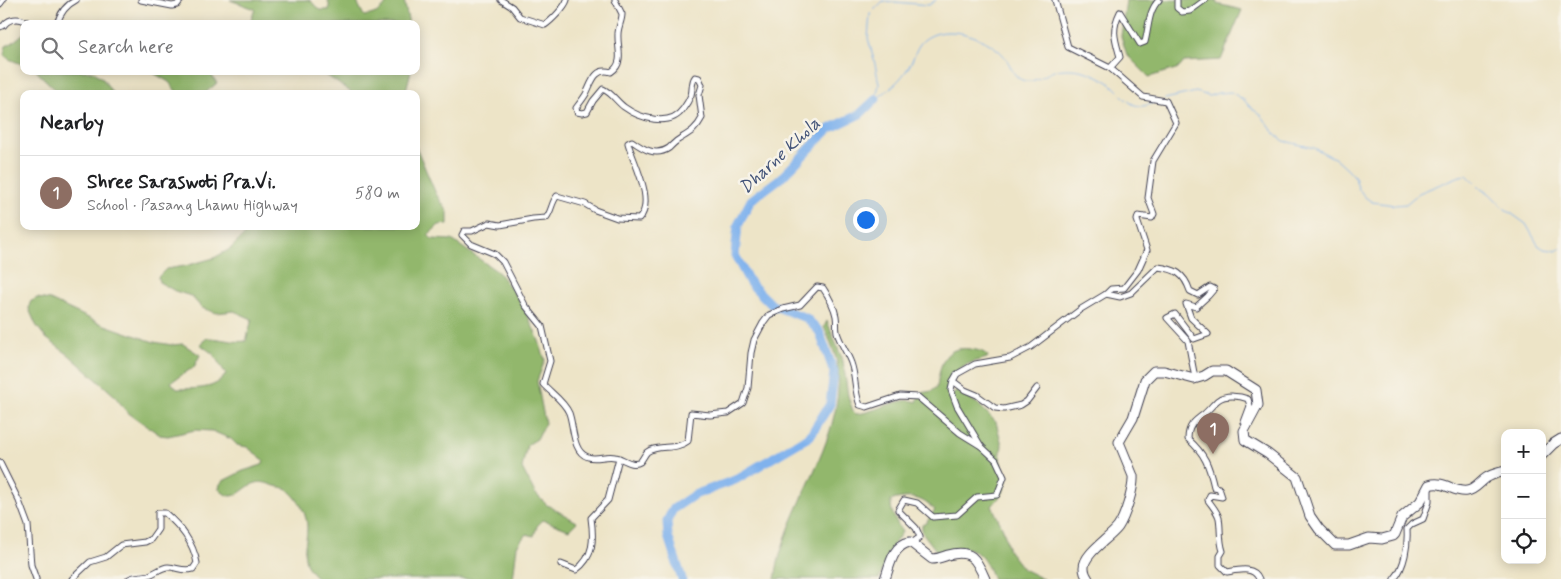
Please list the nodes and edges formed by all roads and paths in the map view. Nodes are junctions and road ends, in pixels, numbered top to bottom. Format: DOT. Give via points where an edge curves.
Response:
graph roads {
  1 [pos="3,0"];
  2 [pos="76,0"];
  3 [pos="141,0"];
  4 [pos="180,0"];
  5 [pos="501,0"];
  6 [pos="567,0"];
  7 [pos="615,0"];
  8 [pos="1055,0"];
  9 [pos="1159,0"];
  10 [pos="1177,0"];
  11 [pos="1205,0"];
  12 [pos="0,4"];
  13 [pos="21,20"];
  14 [pos="58,20"];
  15 [pos="0,27"];
  16 [pos="1110,68"];
  17 [pos="1106,294"];
  18 [pos="1196,378"];
  19 [pos="953,380"];
  20 [pos="1036,388"];
  21 [pos="1244,431"];
  22 [pos="1561,439"];
  23 [pos="981,446"];
  24 [pos="1546,451"];
  25 [pos="619,458"];
  26 [pos="0,463"];
  27 [pos="1501,472"];
  28 [pos="1429,486"];
  29 [pos="912,544"];
  30 [pos="561,564"];
  31 [pos="36,579"];
  32 [pos="72,579"];
  33 [pos="129,579"];
  34 [pos="885,579"];
  35 [pos="985,579"];
  36 [pos="1088,579"];
  37 [pos="1259,579"];
  38 [pos="1394,579"];
  1 -- 12 [label="street"];
  2 -- 14 [label="street" via="69,4"];
  3 -- 4 [label="street" via="172,6"];
  5 -- 6 [label="street" via="520,17 545,25"];
  7 -- 25 [label="street" via="622,14 618,32 620,62 612,72 606,71 592,78 576,108 577,112 587,112 603,89 632,112 664,119 678,115 685,107 695,77 702,85 699,95 702,118 692,133 658,152 644,150 632,141 628,143 640,173 645,207 643,216 639,220 617,218 557,196 546,218 500,226 489,223 464,231 462,235 471,244 495,254 503,262 525,305 542,326 550,360 543,384 569,412 580,451 586,457"];
  8 -- 16 [label="street" via="1068,46"];
  9 -- 16 [label="street" via="1152,6 1145,42 1140,44 1120,12 1113,33 1120,57"];
  10 -- 11 [label="street" via="1177,8 1182,12 1190,11"];
  13 -- 15 [label="street" via="16,18"];
  16 -- 17 [label="street" via="1142,97 1166,101 1176,123 1153,162 1148,198 1154,214 1152,218 1138,216 1137,220 1147,250 1138,270 1124,288 1111,289"];
  17 -- 18 [label="street" via="1120,297 1131,293 1158,267 1174,268 1187,281 1190,291 1198,294 1210,287 1214,289 1196,306 1186,304 1191,318 1208,334 1194,339 1175,314 1167,318 1188,341"];
  17 -- 19 [label="street" via="1031,347 1010,358 975,364"];
  18 -- 21 [label="main road" via="1212,371 1226,371 1256,390 1258,404"];
  18 -- 36 [label="main road" via="1154,371 1145,380 1134,418 1119,442 1133,476 1128,500 1118,528 1085,561"];
  19 -- 20 [label="street" via="995,408 1004,409 1021,405"];
  19 -- 23 [label="street" via="951,390 957,406"];
  21 -- 28 [label="main road" via="1245,440 1297,477 1310,516 1336,545 1393,536 1402,517 1420,502"];
  21 -- 37 [label="street" via="1250,406 1248,399 1224,397 1188,429 1188,438 1204,455 1214,487 1219,488 1222,497 1210,495 1208,500 1219,518 1223,551 1220,565 1227,572 1250,570 1258,574"];
  22 -- 24 [label="main road"];
  23 -- 25 [label="street" via="960,433 918,397 900,396 867,407 860,406 851,364 838,334 833,305 823,288 817,287 800,305 769,315 763,323 754,340 743,402 728,413 691,413 685,444 647,452 639,463"];
  23 -- 29 [label="street" via="996,460 1004,477 997,495 977,497 957,514 933,517 917,503 904,500 898,510 916,528 920,537"];
  25 -- 30 [label="street" via="608,500 591,518 593,546 589,557 576,570"];
  26 -- 31 [label="street" via="28,525 31,565"];
  27 -- 28 [label="main road" via="1486,478 1470,491 1462,492 1441,484"];
  28 -- 38 [label="street" via="1429,502 1422,519 1407,529 1404,557"];
  29 -- 34 [label="main road" via="906,543 896,549"];
  29 -- 35 [label="main road" via="932,558 961,552 968,554"];
  32 -- 33 [label="street" via="90,562 106,557 121,545 151,539 158,529 158,513 165,513 194,549 197,563 185,571 167,566 143,577"];
}
